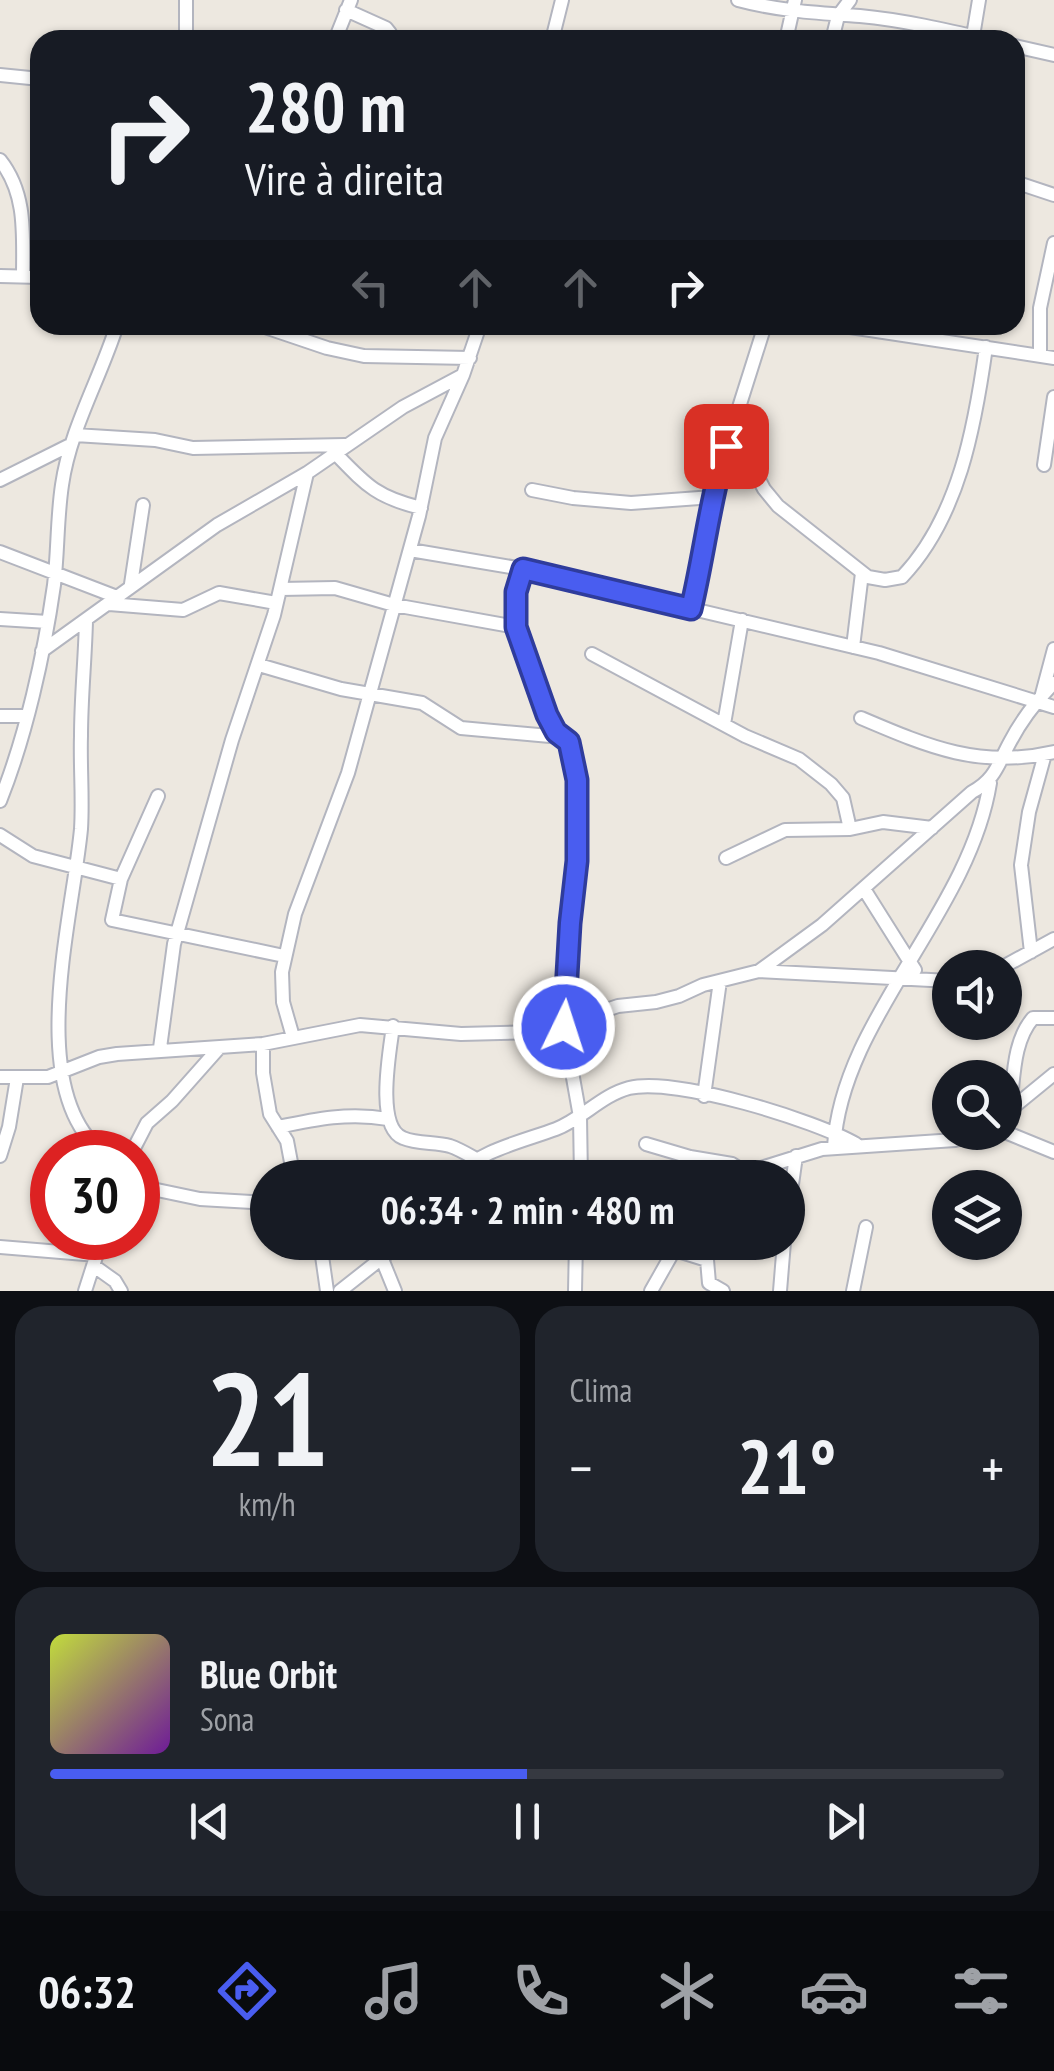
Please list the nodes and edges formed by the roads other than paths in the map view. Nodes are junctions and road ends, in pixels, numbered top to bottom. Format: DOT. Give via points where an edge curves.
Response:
graph roads {
  1 [pos="186,0"];
  2 [pos="562,0"];
  3 [pos="738,0"];
  4 [pos="850,0"];
  5 [pos="979,0"];
  6 [pos="348,5"];
  7 [pos="794,6"];
  8 [pos="838,16"];
  9 [pos="186,30"];
  10 [pos="339,30"];
  11 [pos="388,30"];
  12 [pos="554,30"];
  13 [pos="834,30"];
  14 [pos="947,30"];
  15 [pos="974,30"];
  16 [pos="1025,48"];
  17 [pos="1054,55"];
  18 [pos="0,75"];
  19 [pos="30,78"];
  20 [pos="0,160"];
  21 [pos="1025,185"];
  22 [pos="1054,195"];
  23 [pos="1054,244"];
  24 [pos="0,276"];
  25 [pos="23,277"];
  26 [pos="30,277"];
  27 [pos="112,335"];
  28 [pos="289,335"];
  29 [pos="477,335"];
  30 [pos="763,335"];
  31 [pos="917,335"];
  32 [pos="986,347"];
  33 [pos="1047,356"];
  34 [pos="470,358"];
  35 [pos="463,375"];
  36 [pos="1054,397"];
  37 [pos="733,430"];
  38 [pos="72,440"];
  39 [pos="340,449"];
  40 [pos="1044,465"];
  41 [pos="307,473"];
  42 [pos="0,480"];
  43 [pos="532,490"];
  44 [pos="713,497"];
  45 [pos="143,506"];
  46 [pos="421,508"];
  47 [pos="410,550"];
  48 [pos="0,552"];
  49 [pos="523,569"];
  50 [pos="862,572"];
  51 [pos="55,574"];
  52 [pos="132,584"];
  53 [pos="279,596"];
  54 [pos="113,601"];
  55 [pos="394,605"];
  56 [pos="691,609"];
  57 [pos="0,618"];
  58 [pos="742,620"];
  59 [pos="86,621"];
  60 [pos="48,622"];
  61 [pos="516,627"];
  62 [pos="852,647"];
  63 [pos="1054,648"];
  64 [pos="42,651"];
  65 [pos="592,654"];
  66 [pos="259,665"];
  67 [pos="1054,683"];
  68 [pos="372,694"];
  69 [pos="1039,698"];
  70 [pos="1054,706"];
  71 [pos="0,716"];
  72 [pos="26,716"];
  73 [pos="862,718"];
  74 [pos="724,724"];
  75 [pos="564,737"];
  76 [pos="1050,754"];
  77 [pos="1001,760"];
  78 [pos="990,783"];
  79 [pos="158,796"];
  80 [pos="0,802"];
  81 [pos="932,828"];
  82 [pos="850,829"];
  83 [pos="0,835"];
  84 [pos="726,858"];
  85 [pos="77,866"];
  86 [pos="121,879"];
  87 [pos="864,889"];
  88 [pos="178,932"];
  89 [pos="1054,939"];
  90 [pos="1030,952"];
  91 [pos="284,956"];
  92 [pos="1022,956"];
  93 [pos="911,964"];
  94 [pos="758,971"];
  95 [pos="901,979"];
  96 [pos="720,980"];
  97 [pos="921,981"];
  98 [pos="932,981"];
  99 [pos="1054,1018"];
  100 [pos="393,1026"];
  101 [pos="564,1027"];
  102 [pos="293,1037"];
  103 [pos="263,1044"];
  104 [pos="160,1048"];
  105 [pos="219,1048"];
  106 [pos="1016,1060"];
  107 [pos="60,1073"];
  108 [pos="1054,1074"];
  109 [pos="0,1076"];
  110 [pos="17,1078"];
  111 [pos="704,1096"];
  112 [pos="1022,1099"];
  113 [pos="580,1117"];
  114 [pos="388,1120"];
  115 [pos="278,1126"];
  116 [pos="83,1130"];
  117 [pos="143,1130"];
  118 [pos="835,1132"];
  119 [pos="1022,1139"];
  120 [pos="932,1141"];
  121 [pos="646,1144"];
  122 [pos="856,1144"];
  123 [pos="834,1148"];
  124 [pos="1054,1152"];
  125 [pos="0,1156"];
  126 [pos="796,1156"];
  127 [pos="291,1160"];
  128 [pos="478,1160"];
  129 [pos="581,1160"];
  130 [pos="708,1160"];
  131 [pos="782,1160"];
  132 [pos="795,1160"];
  133 [pos="160,1190"];
  134 [pos="250,1202"];
  135 [pos="866,1227"];
  136 [pos="0,1246"];
  137 [pos="30,1250"];
  138 [pos="96,1260"];
  139 [pos="323,1260"];
  140 [pos="381,1260"];
  141 [pos="382,1260"];
  142 [pos="576,1260"];
  143 [pos="668,1260"];
  144 [pos="708,1260"];
  145 [pos="783,1260"];
  146 [pos="85,1291"];
  147 [pos="122,1291"];
  148 [pos="327,1291"];
  149 [pos="340,1291"];
  150 [pos="395,1291"];
  151 [pos="575,1291"];
  152 [pos="651,1291"];
  153 [pos="723,1291"];
  154 [pos="780,1291"];
  155 [pos="853,1291"];
  1 -- 9 [label="street"];
  2 -- 12 [label="street"];
  3 -- 7 [label="street"];
  4 -- 8 [label="street"];
  5 -- 15 [label="street"];
  6 -- 10 [label="street"];
  6 -- 11 [label="street"];
  7 -- 8 [label="street"];
  8 -- 13 [label="street"];
  8 -- 14 [label="street"];
  16 -- 17 [label="street"];
  18 -- 19 [label="street"];
  20 -- 25 [label="street" via="20,199"];
  21 -- 22 [label="street"];
  23 -- 33 [label="street" via="1040,308"];
  24 -- 25 [label="street"];
  25 -- 26 [label="street"];
  27 -- 38 [label="street"];
  28 -- 34 [label="street" via="364,356"];
  29 -- 34 [label="street"];
  30 -- 37 [label="street"];
  31 -- 32 [label="street"];
  32 -- 33 [label="street"];
  32 -- 50 [label="street" via="970,438 938,526 902,577 884,580"];
  34 -- 35 [label="street"];
  35 -- 39 [label="street"];
  35 -- 46 [label="street" via="435,438"];
  36 -- 40 [label="street"];
  37 -- 44 [label="street"];
  37 -- 50 [label="street" via="778,506"];
  38 -- 39 [label="street"];
  38 -- 42 [label="street"];
  38 -- 51 [label="street"];
  39 -- 41 [label="street"];
  39 -- 46 [label="street" via="368,488"];
  41 -- 52 [label="street"];
  41 -- 53 [label="street"];
  43 -- 44 [label="street" via="630,503"];
  44 -- 56 [label="street"];
  45 -- 52 [label="street"];
  46 -- 47 [label="street"];
  47 -- 49 [label="street"];
  47 -- 55 [label="street"];
  48 -- 51 [label="street"];
  49 -- 56 [label="street"];
  49 -- 61 [label="street"];
  50 -- 62 [label="street"];
  51 -- 54 [label="street"];
  51 -- 60 [label="street"];
  52 -- 54 [label="street"];
  53 -- 54 [label="street" via="219,593 182,610"];
  53 -- 55 [label="street" via="335,588"];
  53 -- 66 [label="street"];
  54 -- 59 [label="street"];
  55 -- 61 [label="street"];
  55 -- 68 [label="street"];
  56 -- 58 [label="street"];
  57 -- 60 [label="street"];
  58 -- 62 [label="street"];
  58 -- 74 [label="street"];
  59 -- 64 [label="street"];
  59 -- 85 [label="street"];
  60 -- 64 [label="street"];
  61 -- 75 [label="street" via="547,715"];
  62 -- 69 [label="street"];
  63 -- 69 [label="street"];
  64 -- 72 [label="street"];
  65 -- 74 [label="street"];
  66 -- 68 [label="street"];
  66 -- 88 [label="street"];
  67 -- 69 [label="street"];
  68 -- 75 [label="street" via="422,702 462,728"];
  68 -- 91 [label="street"];
  69 -- 70 [label="street"];
  69 -- 77 [label="street"];
  71 -- 72 [label="street"];
  72 -- 80 [label="street"];
  73 -- 77 [label="street" via="970,758"];
  74 -- 82 [label="street" via="800,759 832,784 843,798"];
  75 -- 101 [label="street" via="574,760 578,824"];
  76 -- 77 [label="street"];
  76 -- 90 [label="street" via="1029,812 1021,865"];
  77 -- 78 [label="street"];
  78 -- 81 [label="street"];
  78 -- 93 [label="street" via="962,868"];
  79 -- 86 [label="street"];
  81 -- 82 [label="street" via="883,822"];
  81 -- 87 [label="street"];
  82 -- 84 [label="street" via="785,830"];
  83 -- 85 [label="street" via="34,856"];
  85 -- 86 [label="street"];
  85 -- 107 [label="street" via="62,972"];
  86 -- 88 [label="street" via="112,920"];
  87 -- 93 [label="street"];
  87 -- 94 [label="street"];
  88 -- 91 [label="street"];
  88 -- 104 [label="street"];
  89 -- 90 [label="street"];
  90 -- 92 [label="street"];
  91 -- 102 [label="street" via="283,1002"];
  93 -- 95 [label="street"];
  93 -- 97 [label="street"];
  94 -- 95 [label="street"];
  94 -- 96 [label="street"];
  95 -- 97 [label="street"];
  95 -- 118 [label="street" via="856,1061"];
  96 -- 101 [label="street" via="656,1002 599,1011"];
  96 -- 111 [label="street"];
  97 -- 98 [label="street"];
  99 -- 106 [label="street" via="1034,1018 1024,1029"];
  100 -- 101 [label="street" via="472,1034"];
  100 -- 102 [label="street"];
  100 -- 114 [label="street"];
  101 -- 113 [label="street"];
  102 -- 103 [label="street"];
  103 -- 105 [label="street"];
  103 -- 115 [label="street" via="265,1092"];
  104 -- 105 [label="street"];
  104 -- 107 [label="street" via="99,1057"];
  105 -- 117 [label="street"];
  107 -- 110 [label="street"];
  107 -- 116 [label="street"];
  108 -- 112 [label="street"];
  109 -- 110 [label="street"];
  110 -- 125 [label="street"];
  111 -- 113 [label="street" via="631,1088"];
  111 -- 118 [label="street" via="767,1107"];
  113 -- 128 [label="street"];
  113 -- 129 [label="street"];
  114 -- 115 [label="street" via="354,1114"];
  114 -- 128 [label="street" via="403,1138 451,1146"];
  115 -- 127 [label="street"];
  118 -- 122 [label="street"];
  118 -- 123 [label="street"];
  119 -- 124 [label="street"];
  120 -- 122 [label="street"];
  121 -- 130 [label="street"];
  122 -- 123 [label="street"];
  123 -- 126 [label="street"];
  126 -- 131 [label="street"];
  126 -- 132 [label="street"];
  133 -- 134 [label="street"];
  135 -- 155 [label="street"];
  136 -- 137 [label="street"];
  138 -- 146 [label="street"];
  138 -- 147 [label="street"];
  139 -- 148 [label="street"];
  140 -- 149 [label="street"];
  141 -- 150 [label="street"];
  142 -- 151 [label="street"];
  143 -- 152 [label="street"];
  144 -- 153 [label="street" via="709,1283"];
  145 -- 154 [label="street"];
}
